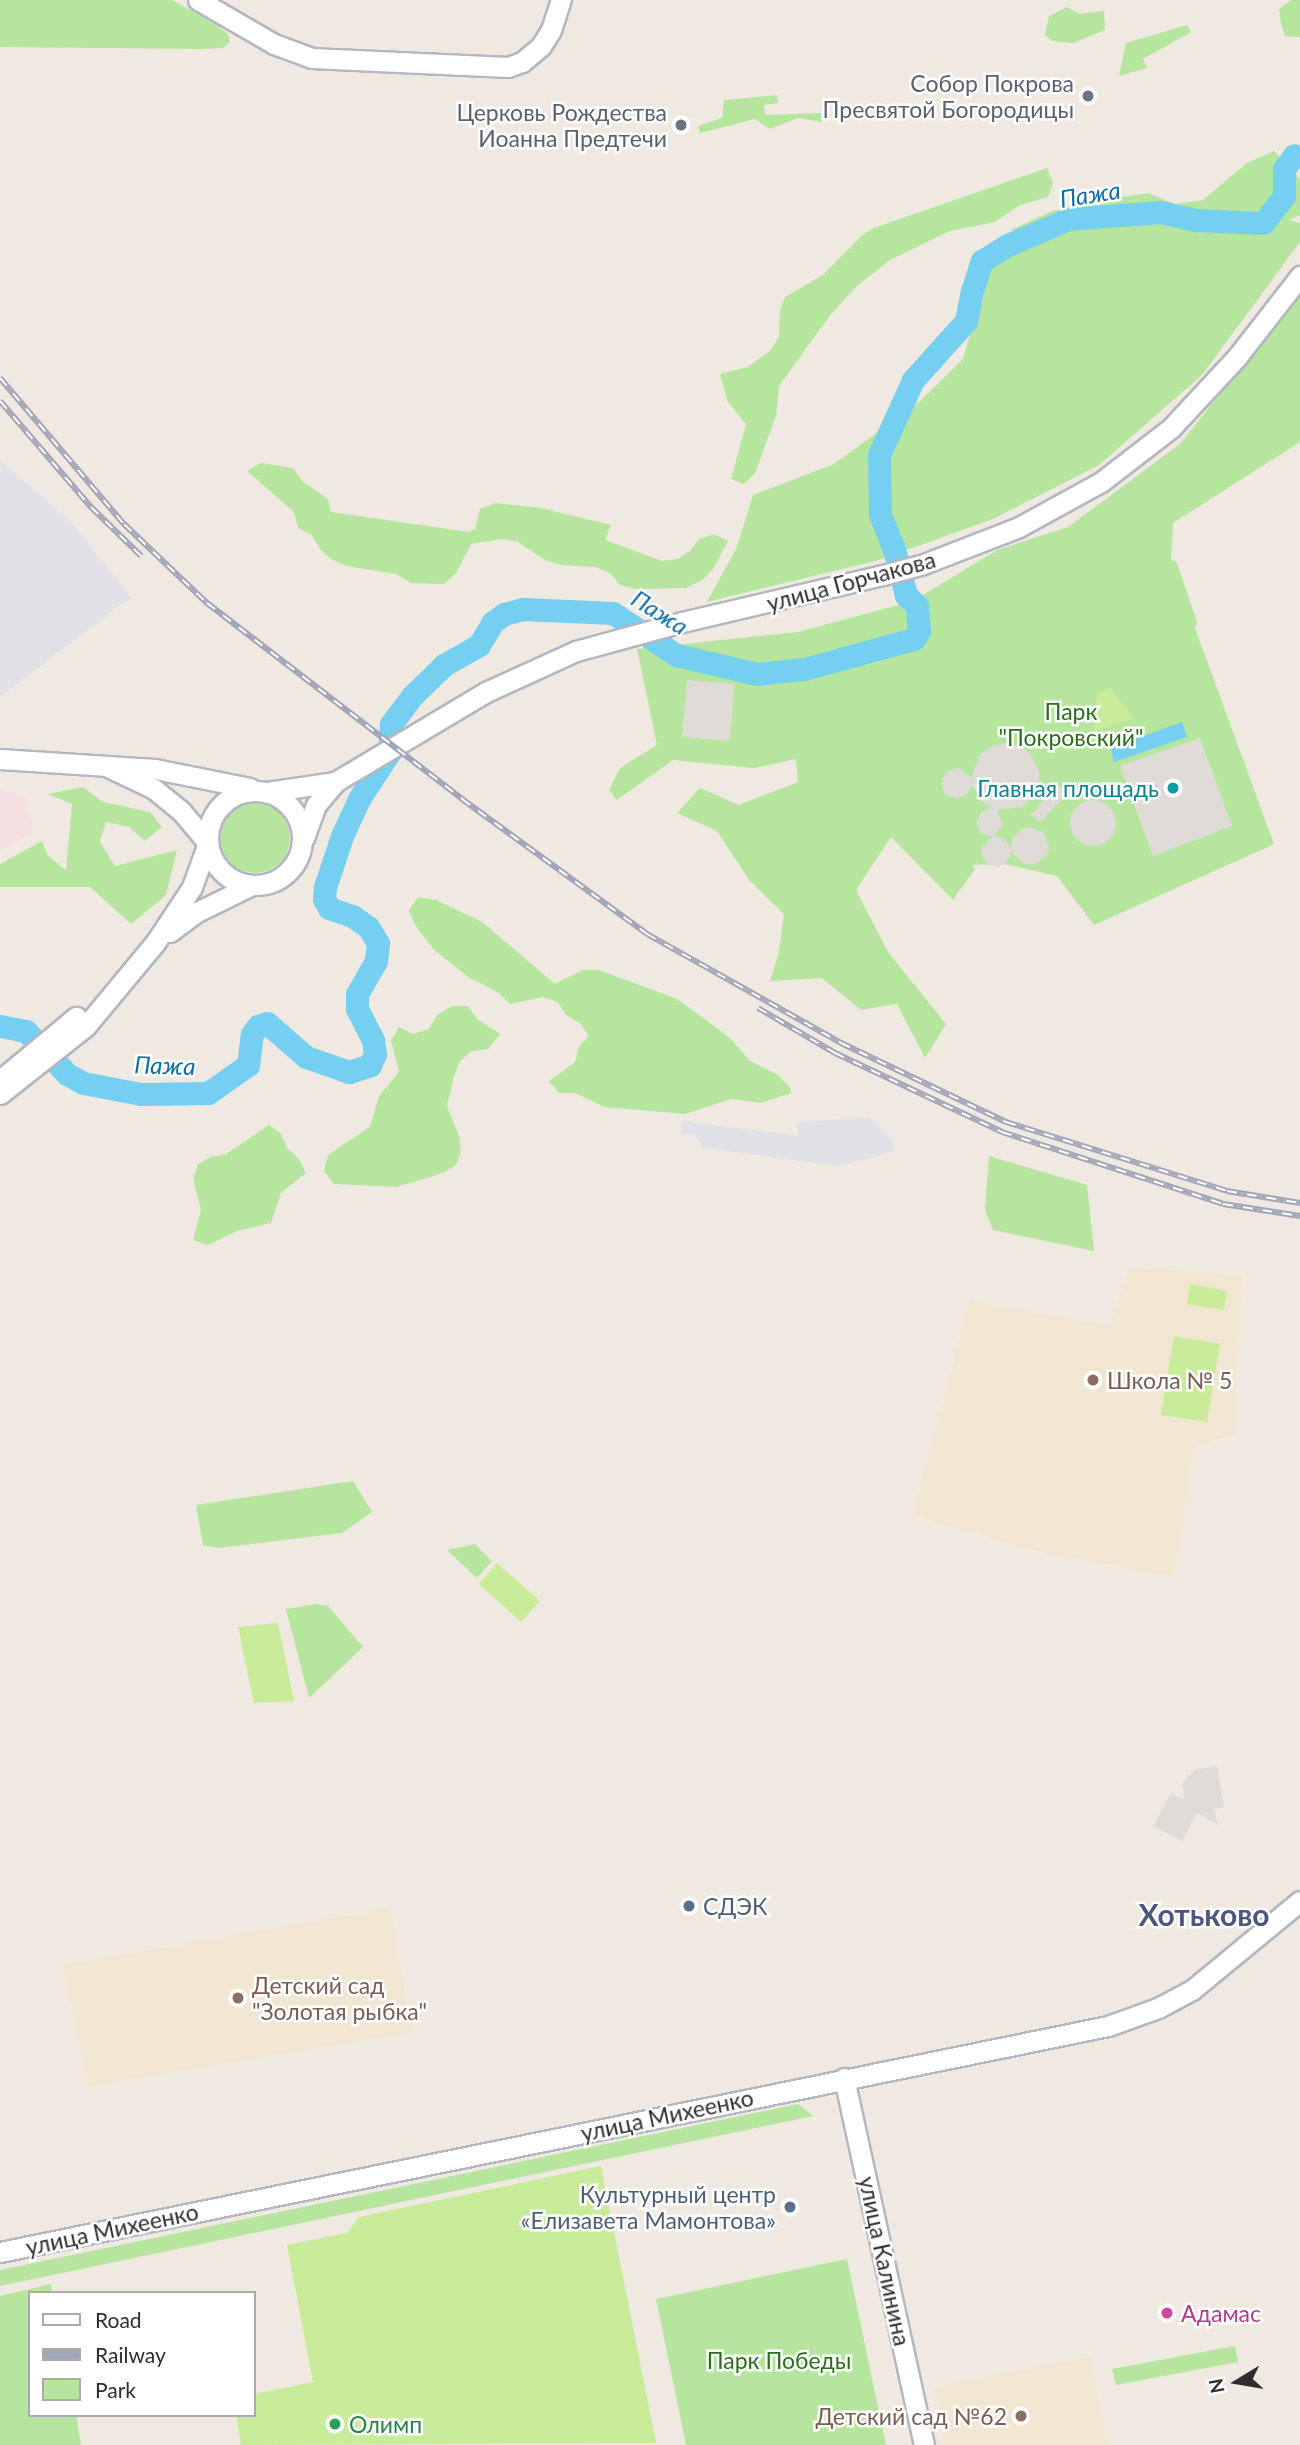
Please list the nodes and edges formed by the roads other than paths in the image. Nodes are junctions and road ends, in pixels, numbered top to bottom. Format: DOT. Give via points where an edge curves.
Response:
graph roads {
  1 [pos="198,0"];
  2 [pos="561,0"];
  3 [pos="1300,275"];
  4 [pos="0,759"];
  5 [pos="108,767"];
  6 [pos="335,782"];
  7 [pos="262,791"];
  8 [pos="208,843"];
  9 [pos="303,843"];
  10 [pos="250,886"];
  11 [pos="155,943"];
  12 [pos="4,1084"];
  13 [pos="1300,1901"];
  14 [pos="844,2078"];
  15 [pos="0,2252"];
  16 [pos="925,2445"];
  1 -- 2 [label="main road" via="274,44 312,58 508,67 541,46"];
  3 -- 6 [label="main road, улица Горчакова" via="1203,397 1137,456 1063,505 921,565 620,637 543,664 458,706"];
  4 -- 5 [label="main road"];
  5 -- 7 [label="main road" via="155,769"];
  5 -- 8 [label="main road" via="154,789 181,811"];
  6 -- 7 [label="main road"];
  6 -- 9 [label="main road" via="316,806"];
  7 -- 8 [label="main road" via="232,796 221,804 210,822"];
  7 -- 9 [label="main road" via="282,799 295,811"];
  8 -- 10 [label="main road" via="221,872"];
  8 -- 11 [label="main road" via="192,887"];
  9 -- 10 [label="main road" via="299,858 285,875 265,885"];
  10 -- 11 [label="main road" via="197,912"];
  11 -- 12 [label="main road" via="107,998"];
  13 -- 14 [label="main road, улица Михеенко" via="1192,1990 1134,2018"];
  14 -- 15 [label="main road, улица Михеенко"];
  14 -- 16 [label="main road, улица Калинина"];
}
